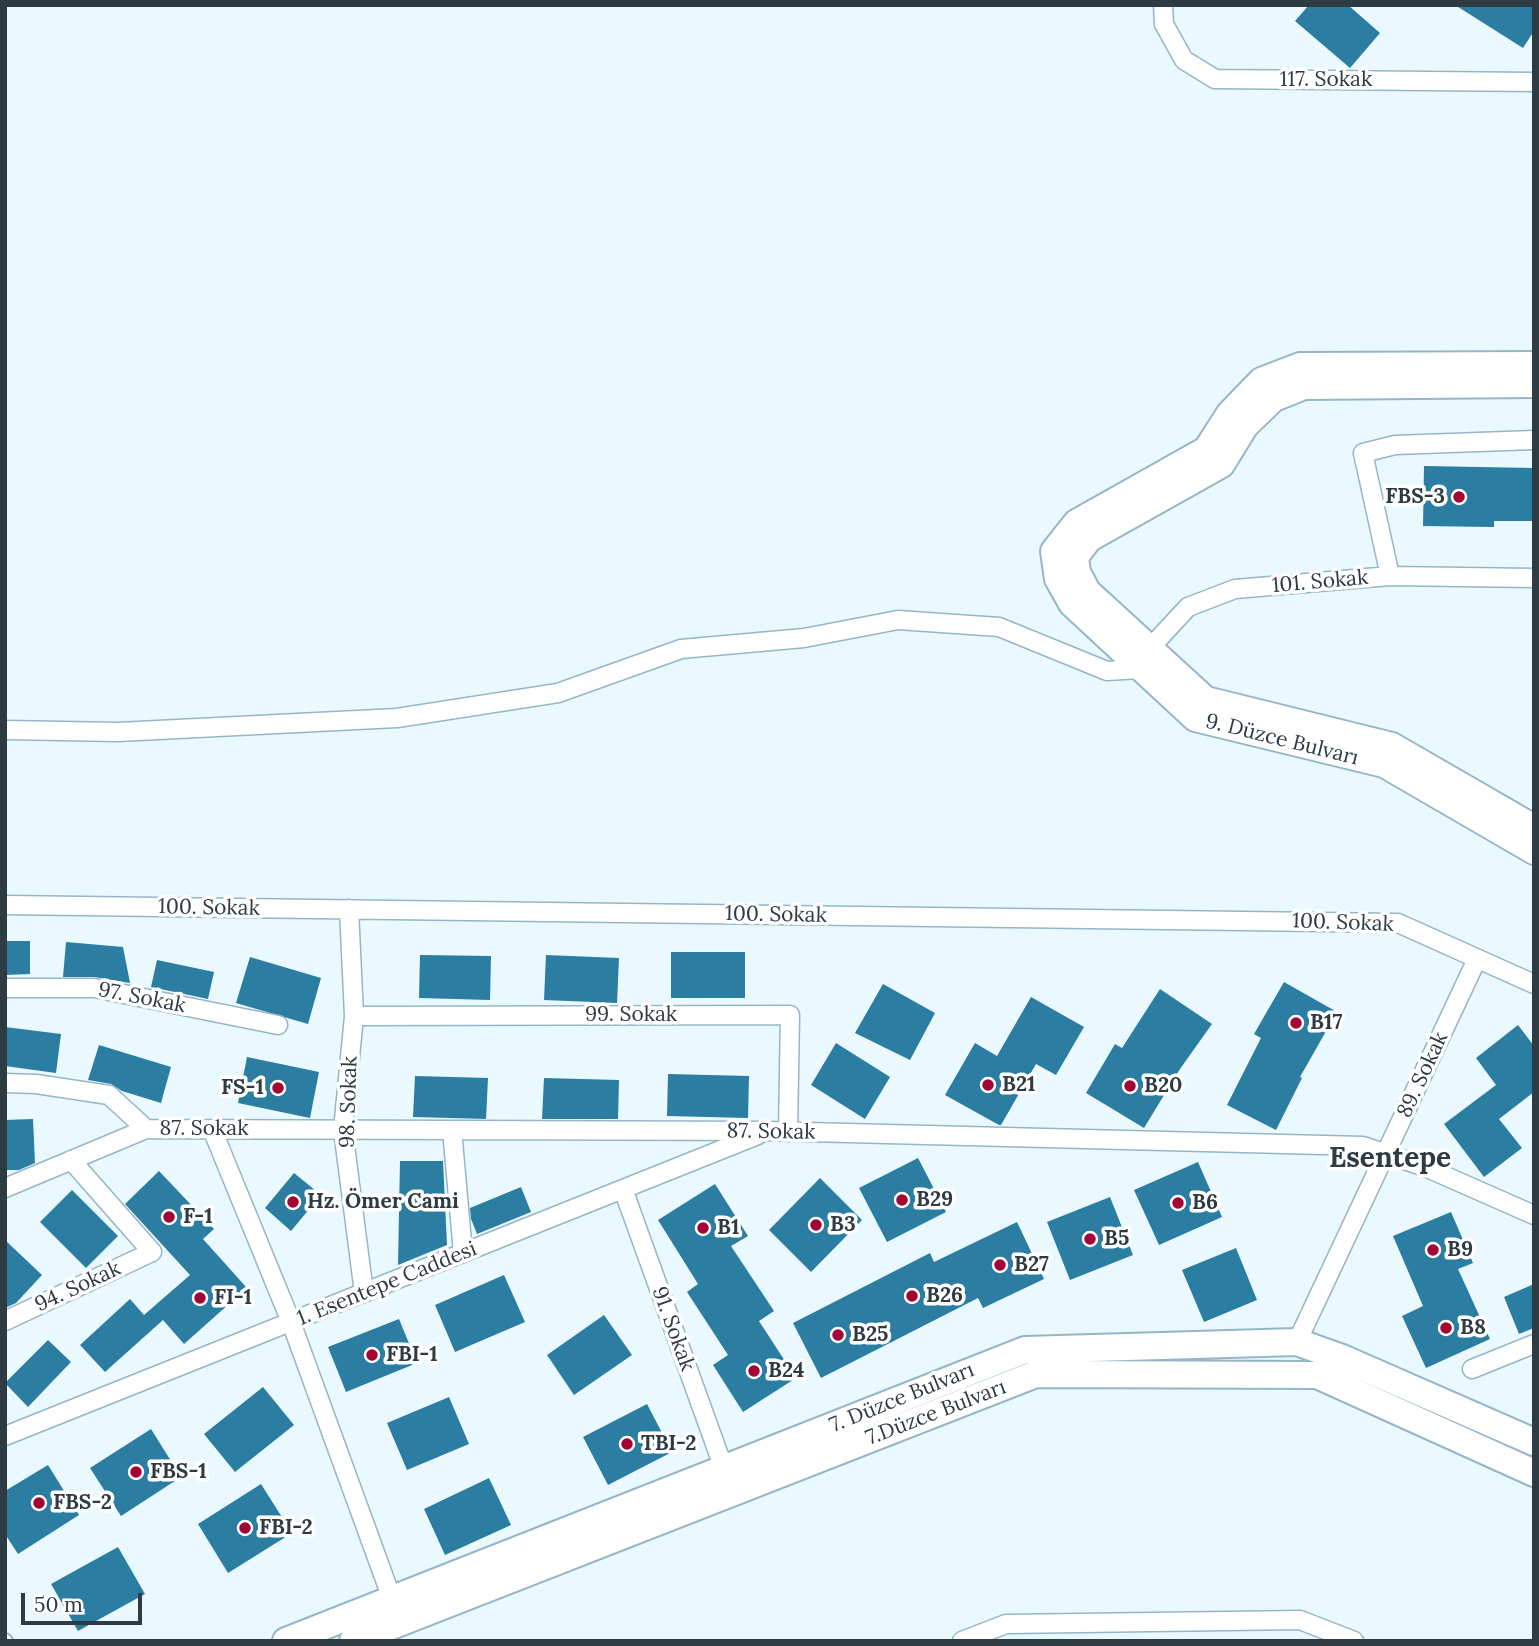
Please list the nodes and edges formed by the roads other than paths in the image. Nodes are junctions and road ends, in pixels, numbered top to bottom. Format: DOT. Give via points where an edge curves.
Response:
graph roads {
  1 [pos="1163,5"];
  2 [pos="1534,82"];
  3 [pos="1534,364"];
  4 [pos="1534,386"];
  5 [pos="1534,440"];
  6 [pos="1391,576"];
  7 [pos="1534,578"];
  8 [pos="1146,658"];
  9 [pos="5,730"];
  10 [pos="1534,827"];
  11 [pos="1534,852"];
  12 [pos="5,905"];
  13 [pos="349,909"];
  14 [pos="1477,959"];
  15 [pos="1534,984"];
  16 [pos="5,988"];
  17 [pos="354,1016"];
  18 [pos="278,1025"];
  19 [pos="5,1083"];
  20 [pos="146,1129"];
  21 [pos="212,1129"];
  22 [pos="343,1130"];
  23 [pos="452,1130"];
  24 [pos="768,1132"];
  25 [pos="788,1132"];
  26 [pos="1387,1154"];
  27 [pos="71,1160"];
  28 [pos="5,1188"];
  29 [pos="623,1189"];
  30 [pos="1534,1215"];
  31 [pos="463,1253"];
  32 [pos="364,1293"];
  33 [pos="5,1321"];
  34 [pos="291,1322"];
  35 [pos="1297,1342"];
  36 [pos="1534,1344"];
  37 [pos="1472,1369"];
  38 [pos="5,1436"];
  39 [pos="1534,1442"];
  40 [pos="723,1469"];
  41 [pos="1534,1473"];
  42 [pos="392,1599"];
  43 [pos="286,1641"];
  44 [pos="353,1641"];
  45 [pos="961,1641"];
  46 [pos="1354,1641"];
  1 -- 2 [label="street, 117. Sokak" via="1164,24 1184,60 1215,79"];
  3 -- 8 [label="main road, 9. Düzce Bulvarı" via="1300,365 1261,380 1229,412 1206,449 1076,522 1053,551 1057,579 1071,604"];
  4 -- 8 [label="main road, 9. Düzce Bulvarı" via="1304,387 1274,399 1246,426 1222,466 1090,538 1076,557 1088,591"];
  5 -- 6 [label="street" via="1395,445 1363,453"];
  6 -- 7 [label="street, 101. Sokak"];
  6 -- 8 [label="street, 101. Sokak" via="1235,589 1188,607"];
  8 -- 9 [label="street" via="1107,671 999,627 898,620 804,638 681,649 558,693 397,718 118,732"];
  8 -- 10 [label="main road, 9. Düzce Bulvarı" via="1206,699 1392,745"];
  8 -- 11 [label="main road, 9. Düzce Bulvarı" via="1195,719 1384,765"];
  12 -- 13 [label="street, 100. Sokak"];
  13 -- 14 [label="street, 100. Sokak" via="1398,923"];
  13 -- 17 [label="street, 98. Sokak"];
  14 -- 15 [label="street, 100. Sokak"];
  14 -- 26 [label="street, 89. Sokak"];
  16 -- 18 [label="street, 97. Sokak" via="94,988"];
  17 -- 22 [label="street, 98. Sokak"];
  17 -- 25 [label="street, 99. Sokak" via="790,1015"];
  19 -- 20 [label="street" via="109,1095"];
  20 -- 21 [label="street, 87. Sokak"];
  20 -- 27 [label="street, 87. Sokak"];
  21 -- 22 [label="street, 87. Sokak"];
  21 -- 34 [label="street"];
  22 -- 23 [label="street, 87. Sokak"];
  22 -- 32 [label="street, 98. Sokak"];
  23 -- 24 [label="street, 87. Sokak"];
  23 -- 31 [label="street"];
  24 -- 25 [label="street, 87. Sokak"];
  24 -- 29 [label="street, 1. Esentepe Caddesi"];
  25 -- 26 [label="street, 87. Sokak" via="1363,1146"];
  26 -- 30 [label="street, 87. Sokak"];
  26 -- 35 [label="street, 89. Sokak"];
  27 -- 28 [label="street, 87. Sokak"];
  27 -- 33 [label="street, 94. Sokak" via="152,1252"];
  29 -- 31 [label="street, 1. Esentepe Caddesi"];
  29 -- 40 [label="street, 91. Sokak"];
  31 -- 32 [label="street, 1. Esentepe Caddesi"];
  32 -- 34 [label="street, 1. Esentepe Caddesi"];
  34 -- 38 [label="street, 1. Esentepe Caddesi"];
  34 -- 42 [label="street"];
  35 -- 39 [label="main road, 7. Düzce Bulvarı"];
  35 -- 40 [label="main road, 7. Düzce Bulvarı" via="1025,1350"];
  36 -- 37 [label="street"];
  40 -- 42 [label="main road, 7. Düzce Bulvarı"];
  41 -- 44 [label="main road, 7.Düzce Bulvarı" via="1317,1375 1036,1374"];
  42 -- 43 [label="main road, 7. Düzce Bulvarı"];
  45 -- 46 [label="street" via="1006,1623 1300,1620"];
}
